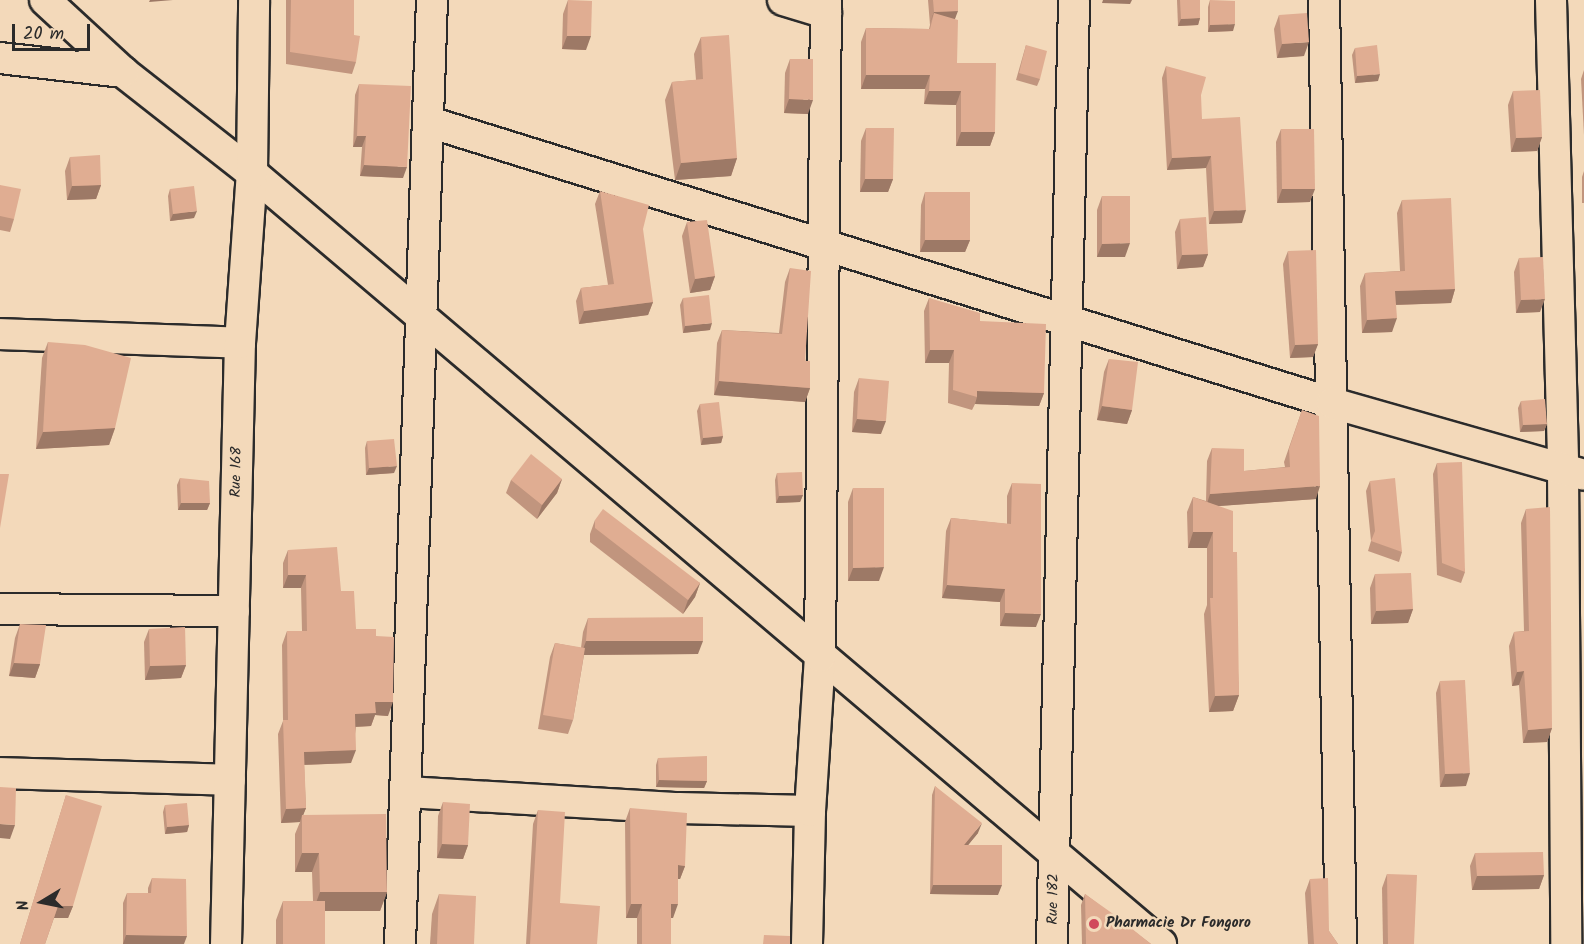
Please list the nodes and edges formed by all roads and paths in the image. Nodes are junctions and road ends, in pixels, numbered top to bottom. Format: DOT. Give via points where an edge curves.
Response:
graph roads {
  1 [pos="45,0"];
  2 [pos="254,0"];
  3 [pos="432,0"];
  4 [pos="783,0"];
  5 [pos="1074,0"];
  6 [pos="1324,0"];
  7 [pos="1551,0"];
  8 [pos="826,6"];
  9 [pos="0,58"];
  10 [pos="123,72"];
  11 [pos="429,122"];
  12 [pos="252,173"];
  13 [pos="821,244"];
  14 [pos="423,319"];
  15 [pos="1066,320"];
  16 [pos="0,334"];
  17 [pos="240,343"];
  18 [pos="1332,403"];
  19 [pos="1574,472"];
  20 [pos="0,609"];
  21 [pos="234,611"];
  22 [pos="820,657"];
  23 [pos="0,773"];
  24 [pos="230,780"];
  25 [pos="407,792"];
  26 [pos="810,811"];
  27 [pos="1055,855"];
  28 [pos="226,944"];
  29 [pos="400,944"];
  30 [pos="807,944"];
  31 [pos="1052,944"];
  32 [pos="1161,944"];
  33 [pos="1341,944"];
  34 [pos="1566,944"];
  1 -- 10 [label="street"];
  2 -- 12 [label="street, Rue 168"];
  3 -- 11 [label="street"];
  4 -- 8 [label="street"];
  5 -- 15 [label="street, Rue 182"];
  6 -- 18 [label="street"];
  7 -- 19 [label="street"];
  8 -- 13 [label="street"];
  9 -- 10 [label="street"];
  10 -- 12 [label="street"];
  11 -- 13 [label="street"];
  11 -- 14 [label="street"];
  12 -- 14 [label="street"];
  12 -- 17 [label="street, Rue 168"];
  13 -- 15 [label="street"];
  13 -- 22 [label="street"];
  14 -- 22 [label="street"];
  14 -- 25 [label="street"];
  15 -- 18 [label="street"];
  15 -- 27 [label="street, Rue 182"];
  16 -- 17 [label="street"];
  17 -- 21 [label="street, Rue 168"];
  18 -- 19 [label="street"];
  18 -- 33 [label="street"];
  19 -- 34 [label="street"];
  20 -- 21 [label="street"];
  21 -- 24 [label="street, Rue 168"];
  22 -- 26 [label="street"];
  22 -- 27 [label="street"];
  23 -- 24 [label="street"];
  24 -- 28 [label="street, Rue 168"];
  25 -- 26 [label="street" via="679,808"];
  25 -- 29 [label="street"];
  26 -- 30 [label="street"];
  27 -- 31 [label="street, Rue 182"];
  27 -- 32 [label="street"];
}
